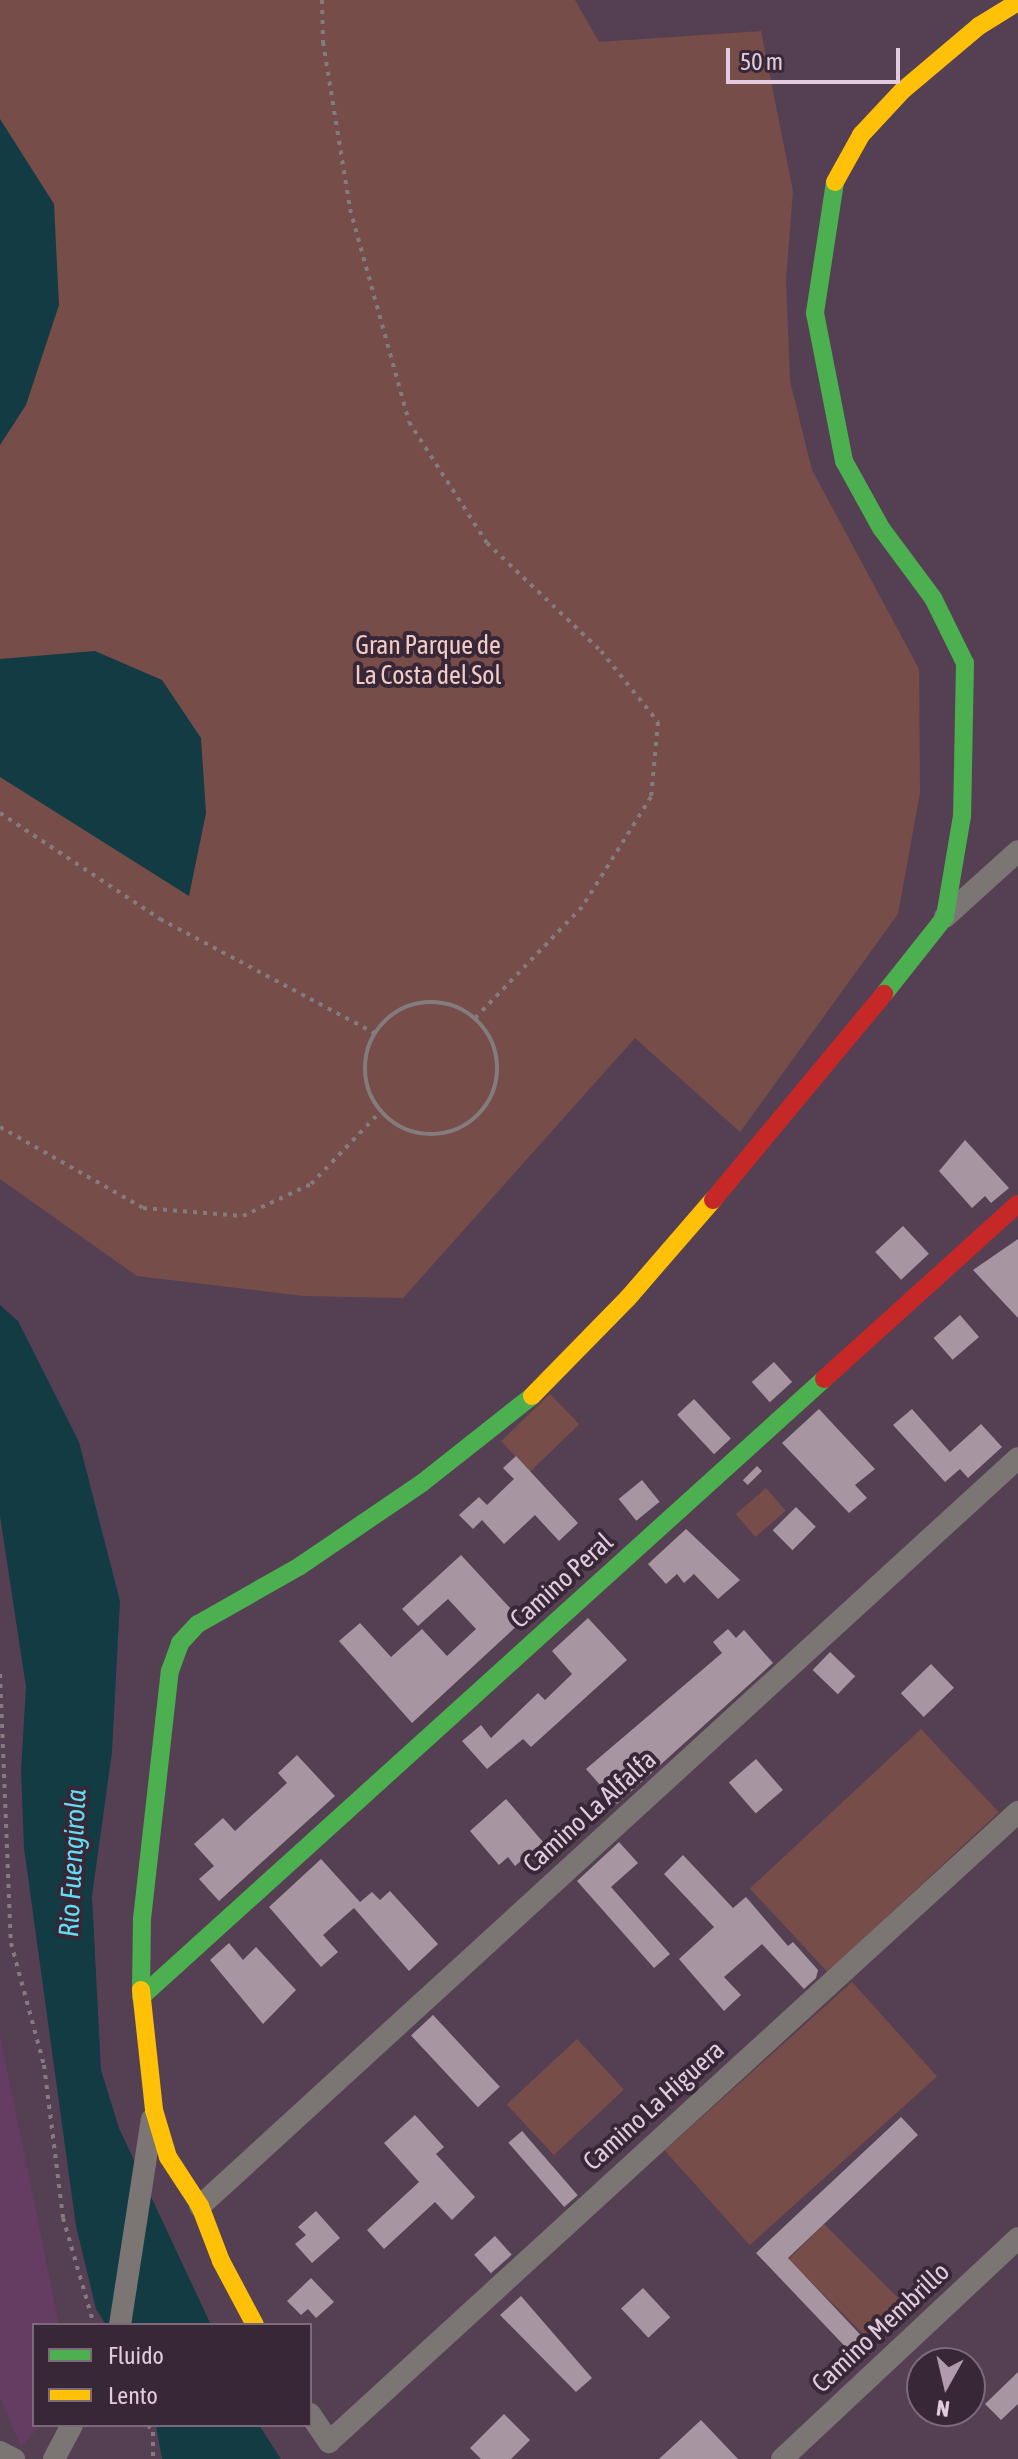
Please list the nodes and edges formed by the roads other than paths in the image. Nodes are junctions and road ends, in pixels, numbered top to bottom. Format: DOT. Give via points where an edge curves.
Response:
graph roads {
  1 [pos="1018,2"];
  2 [pos="1018,851"];
  3 [pos="945,917"];
  4 [pos="1018,1204"];
  5 [pos="1018,1458"];
  6 [pos="1018,1812"];
  7 [pos="141,1997"];
  8 [pos="154,2110"];
  9 [pos="200,2206"];
  10 [pos="1018,2238"];
  11 [pos="120,2323"];
  12 [pos="254,2323"];
  13 [pos="312,2417"];
  14 [pos="71,2427"];
  15 [pos="0,2452"];
  16 [pos="50,2458"];
  17 [pos="14,2459"];
  18 [pos="782,2459"];
  1 -- 3 [label="street" via="979,26 902,91 861,135 835,181 815,313 844,461 881,528 933,598 965,663 962,816"];
  2 -- 3 [label="street"];
  3 -- 7 [label="street" via="813,1085 628,1298 523,1405 422,1483 300,1566 198,1624 180,1643 162,1724 142,1919"];
  4 -- 7 [label="street, Camino Peral"];
  5 -- 9 [label="street, Camino La Alfalfa"];
  6 -- 13 [label="street, Camino La Higuera" via="329,2442"];
  7 -- 8 [label="street"];
  8 -- 9 [label="street" via="168,2157"];
  8 -- 11 [label="street"];
  9 -- 12 [label="street"];
  10 -- 18 [label="street, Camino Membrillo"];
  14 -- 16 [label="street"];
  15 -- 17 [label="street"];
}
